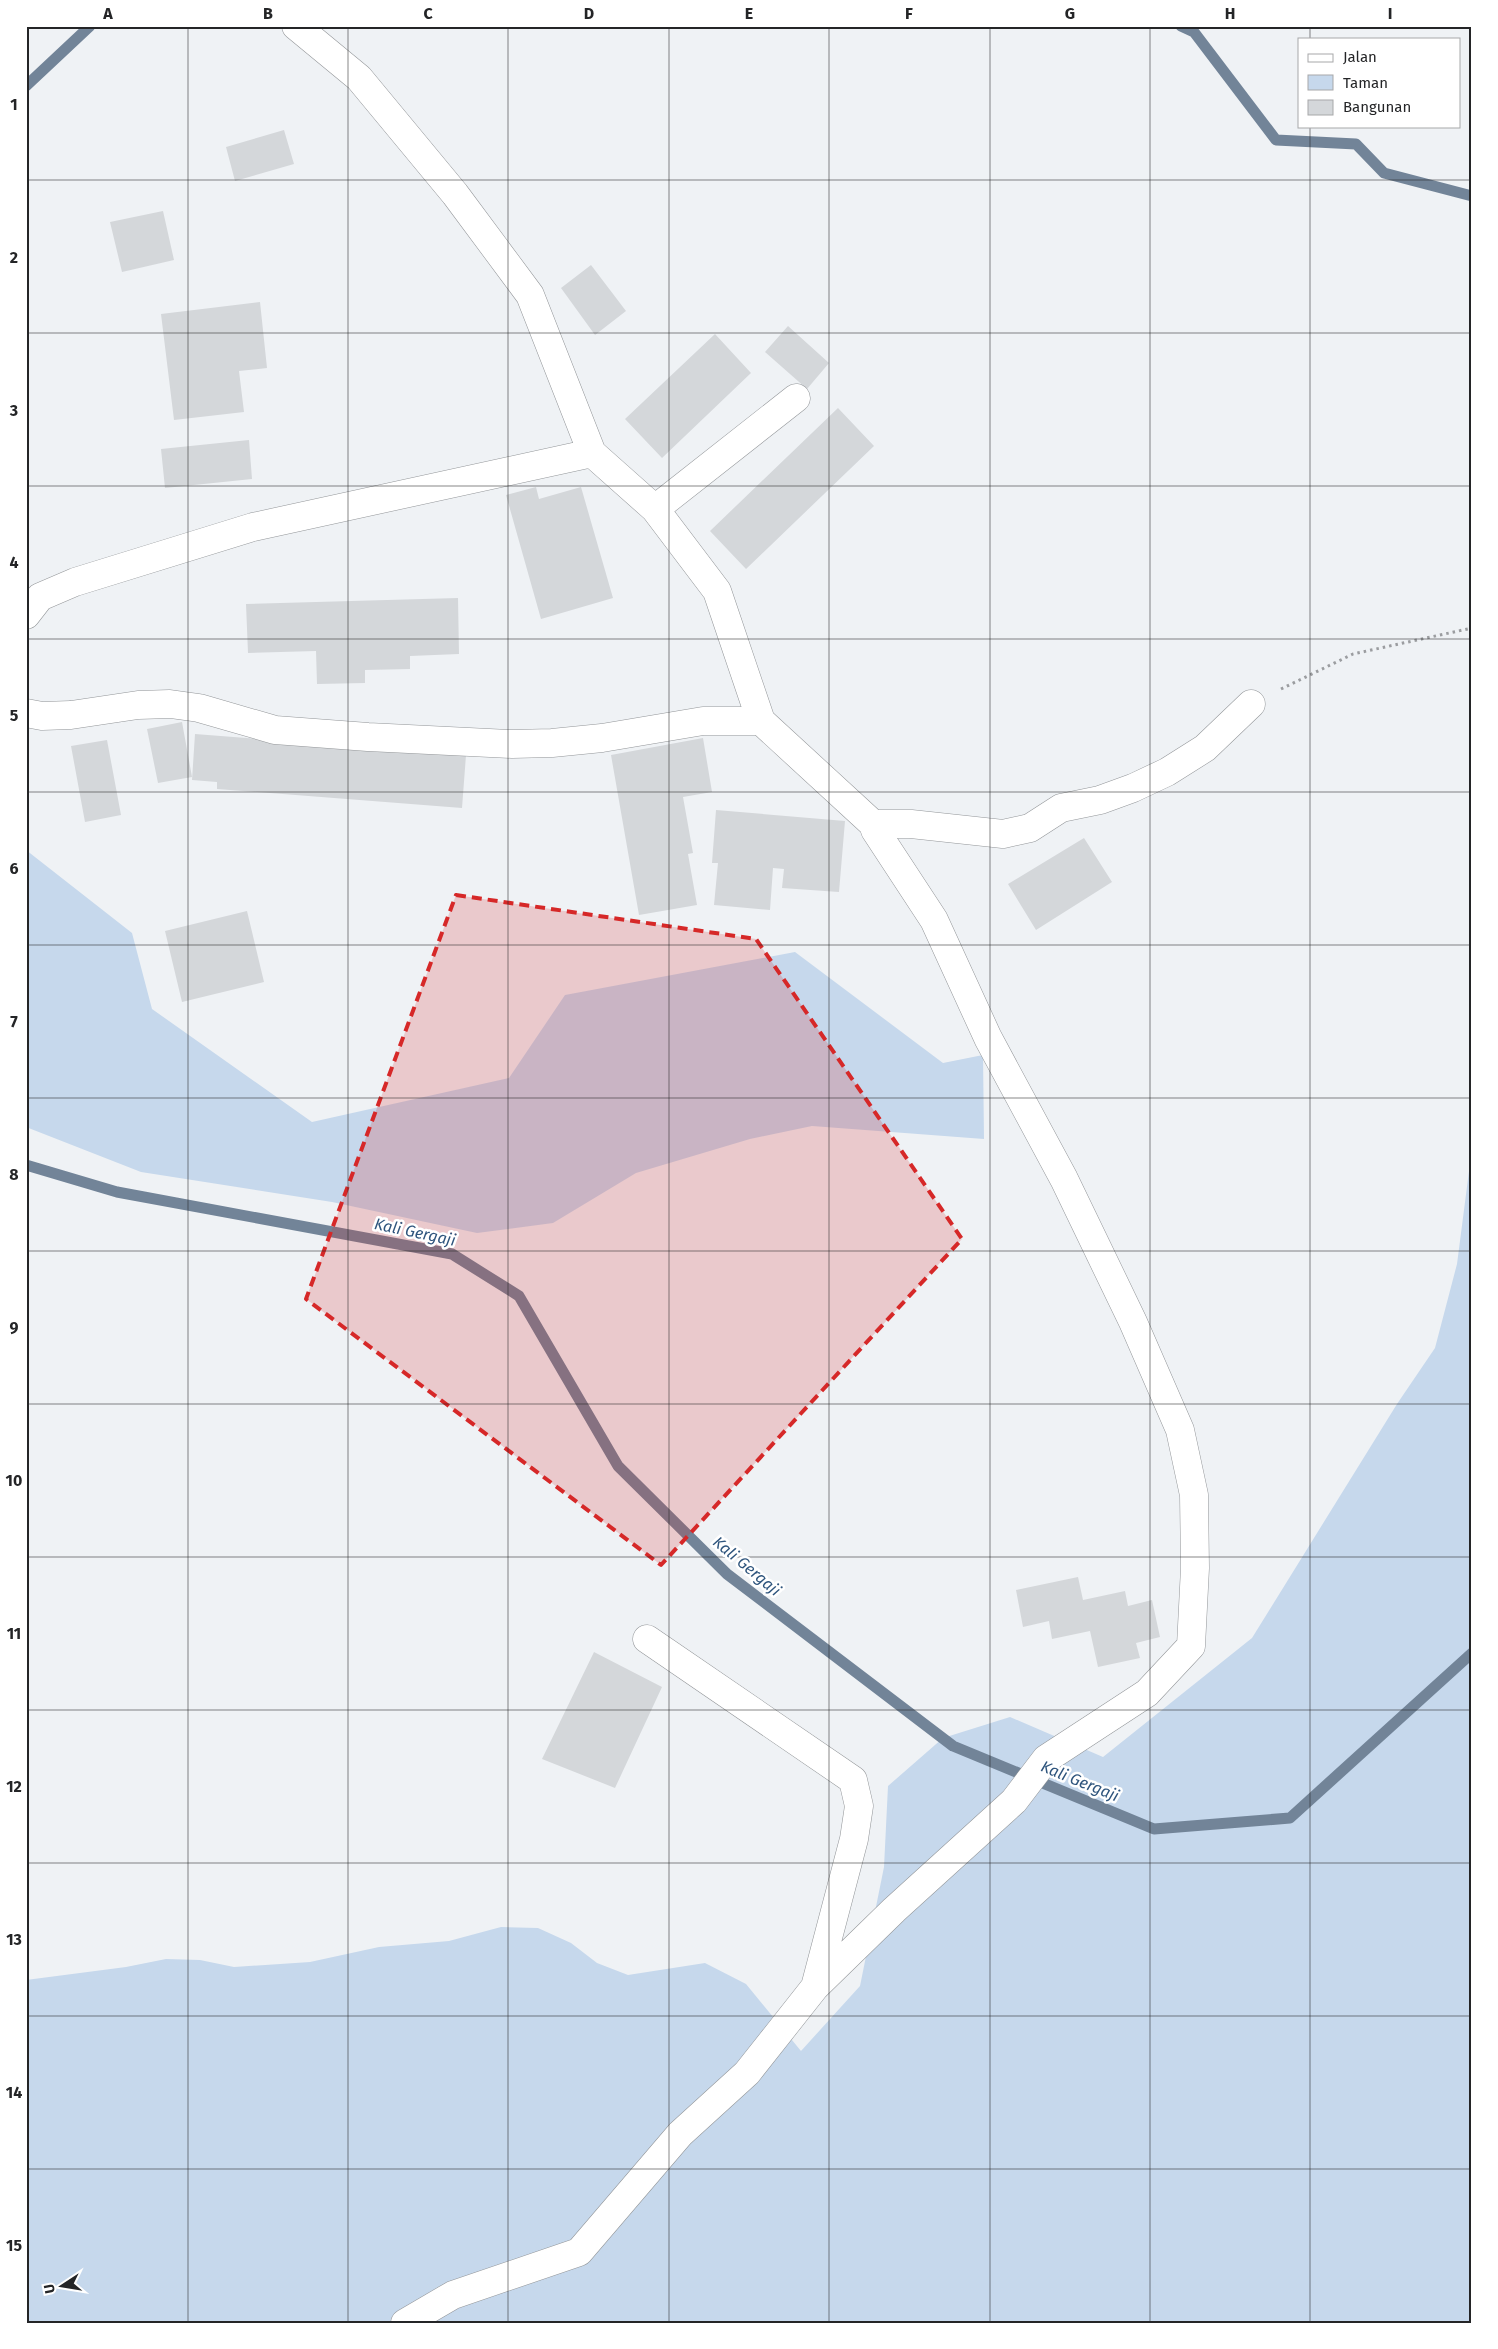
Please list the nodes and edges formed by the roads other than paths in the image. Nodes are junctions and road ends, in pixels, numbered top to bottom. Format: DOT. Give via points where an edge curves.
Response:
graph roads {
  1 [pos="296,26"];
  2 [pos="796,398"];
  3 [pos="592,453"];
  4 [pos="655,509"];
  5 [pos="26,616"];
  6 [pos="1251,704"];
  7 [pos="26,714"];
  8 [pos="761,721"];
  9 [pos="873,824"];
  10 [pos="647,1638"];
  11 [pos="815,1988"];
  12 [pos="405,2323"];
  1 -- 3 [label="street" via="359,78 455,194 530,295"];
  2 -- 4 [label="street"];
  3 -- 4 [label="street"];
  3 -- 5 [label="street" via="253,527 75,582 40,597"];
  4 -- 8 [label="street" via="717,591"];
  6 -- 9 [label="street" via="1205,748 1166,772 1100,800 1061,808 1030,828 1003,834 911,824"];
  7 -- 8 [label="street" via="71,715 138,705 170,704 199,708 275,730 512,744 602,738 703,721"];
  8 -- 9 [label="street"];
  9 -- 11 [label="street" via="934,920 988,1038 1064,1180 1133,1322 1180,1430 1194,1496 1196,1568 1191,1646 1147,1693 1046,1759 1014,1801 894,1910"];
  10 -- 11 [label="street" via="853,1780 858,1806 854,1838"];
  11 -- 12 [label="street" via="747,2072 680,2134 579,2252 453,2295"];
}
